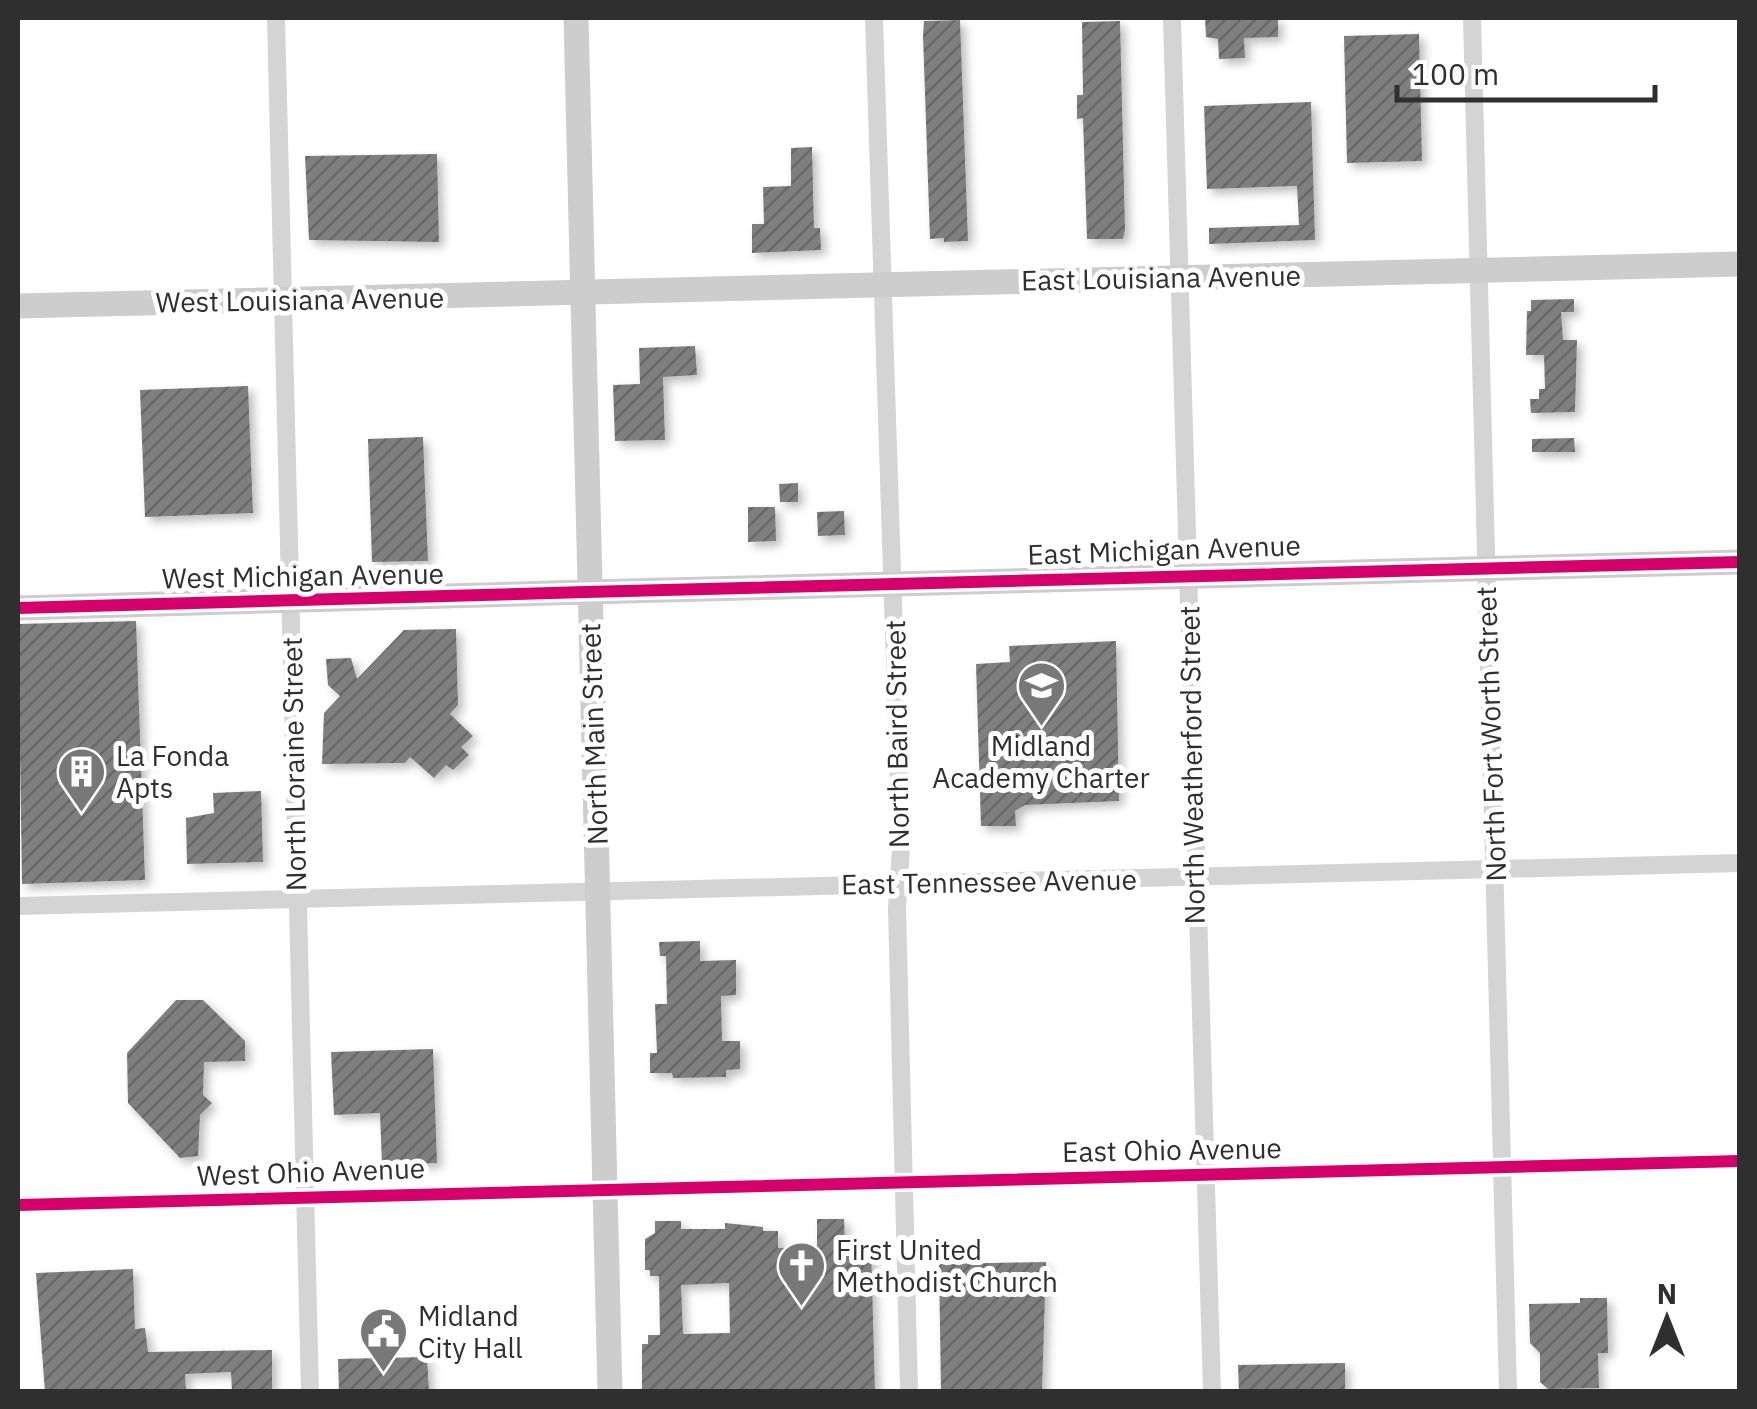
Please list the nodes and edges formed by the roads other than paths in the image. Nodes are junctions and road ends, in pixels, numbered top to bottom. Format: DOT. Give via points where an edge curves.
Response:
graph roads {
  1 [pos="276,18"];
  2 [pos="576,18"];
  3 [pos="874,18"];
  4 [pos="1172,18"];
  5 [pos="1472,18"];
  6 [pos="1740,264"];
  7 [pos="1478,270"];
  8 [pos="1180,278"];
  9 [pos="882,286"];
  10 [pos="582,293"];
  11 [pos="283,301"];
  12 [pos="18,306"];
  13 [pos="1740,562"];
  14 [pos="1486,567"];
  15 [pos="1188,572"];
  16 [pos="894,586"];
  17 [pos="590,593"];
  18 [pos="290,601"];
  19 [pos="18,608"];
  20 [pos="1740,862"];
  21 [pos="1495,868"];
  22 [pos="1195,876"];
  23 [pos="899,884"];
  24 [pos="599,890"];
  25 [pos="298,899"];
  26 [pos="18,906"];
  27 [pos="1740,1161"];
  28 [pos="1502,1167"];
  29 [pos="1203,1175"];
  30 [pos="905,1181"];
  31 [pos="605,1189"];
  32 [pos="305,1197"];
  33 [pos="18,1205"];
  34 [pos="310,1392"];
  35 [pos="610,1392"];
  36 [pos="910,1392"];
  37 [pos="1212,1392"];
  38 [pos="1508,1392"];
  1 -- 11 [label="street, North Loraine Street"];
  2 -- 10 [label="street, North Main Street"];
  3 -- 9 [label="street, North Baird Street"];
  4 -- 8 [label="street, North Weatherford Street"];
  5 -- 7 [label="street, North Fort Worth Street"];
  6 -- 7 [label="street, East Louisiana Avenue"];
  7 -- 8 [label="street, East Louisiana Avenue"];
  7 -- 14 [label="street, North Fort Worth Street"];
  8 -- 9 [label="street, East Louisiana Avenue"];
  8 -- 15 [label="street, North Weatherford Street"];
  9 -- 10 [label="street, East Louisiana Avenue"];
  9 -- 16 [label="street, North Baird Street"];
  10 -- 11 [label="street, West Louisiana Avenue"];
  10 -- 17 [label="street, North Main Street"];
  11 -- 12 [label="street, West Louisiana Avenue"];
  11 -- 18 [label="street, North Loraine Street"];
  13 -- 14 [label="street, East Michigan Avenue"];
  14 -- 15 [label="street, East Michigan Avenue"];
  14 -- 21 [label="street, North Fort Worth Street"];
  15 -- 16 [label="street, East Michigan Avenue"];
  15 -- 22 [label="street, North Weatherford Street"];
  16 -- 17 [label="street, East Michigan Avenue"];
  16 -- 23 [label="street, North Baird Street"];
  17 -- 18 [label="street, West Michigan Avenue"];
  17 -- 24 [label="street, North Main Street"];
  18 -- 19 [label="street, West Michigan Avenue"];
  18 -- 25 [label="street, North Loraine Street"];
  20 -- 21 [label="street, East Tennessee Avenue"];
  21 -- 22 [label="street, East Tennessee Avenue"];
  21 -- 28 [label="street, North Fort Worth Street"];
  22 -- 23 [label="street, East Tennessee Avenue"];
  22 -- 29 [label="street, North Weatherford Street"];
  23 -- 24 [label="street, East Tennessee Avenue"];
  23 -- 30 [label="street, North Baird Street"];
  24 -- 25 [label="street, East Tennessee Avenue"];
  24 -- 31 [label="street, North Main Street"];
  25 -- 26 [label="street, East Tennessee Avenue"];
  25 -- 32 [label="street, North Loraine Street"];
  27 -- 28 [label="street, East Ohio Avenue"];
  28 -- 29 [label="street, East Ohio Avenue"];
  28 -- 38 [label="street, North Fort Worth Street"];
  29 -- 30 [label="street, East Ohio Avenue"];
  29 -- 37 [label="street, North Weatherford Street"];
  30 -- 31 [label="street, East Ohio Avenue"];
  30 -- 36 [label="street, North Baird Street"];
  31 -- 32 [label="street, West Ohio Avenue"];
  31 -- 35 [label="street, North Main Street"];
  32 -- 33 [label="street, West Ohio Avenue"];
  32 -- 34 [label="street, North Loraine Street"];
}
